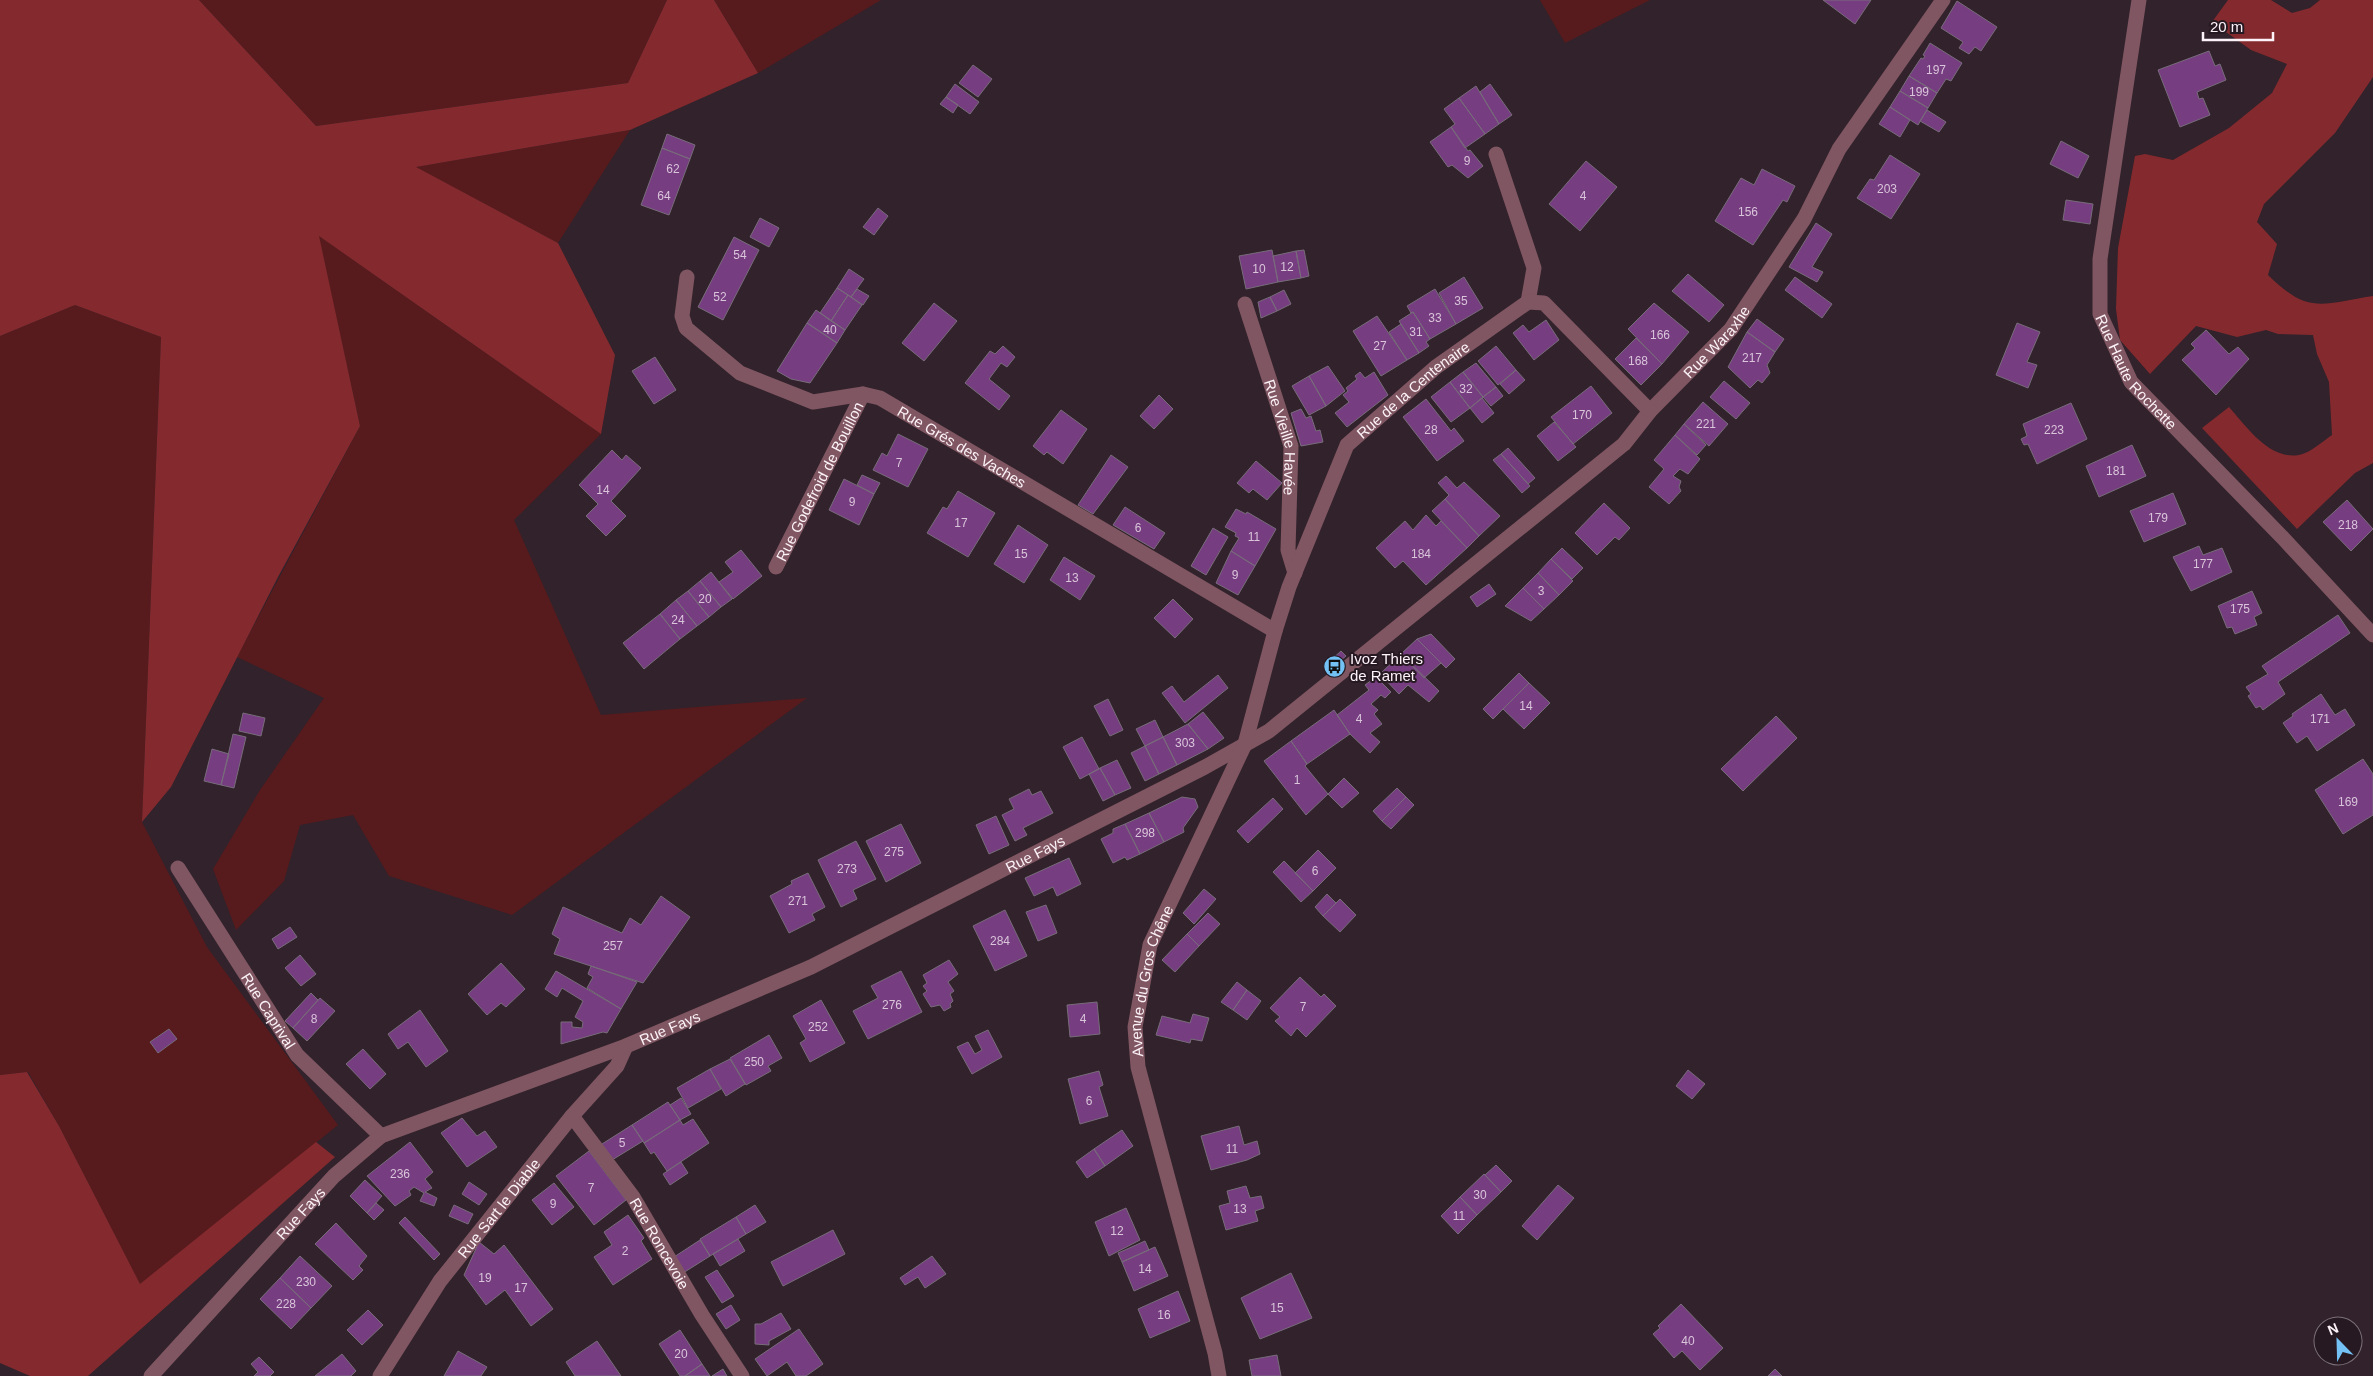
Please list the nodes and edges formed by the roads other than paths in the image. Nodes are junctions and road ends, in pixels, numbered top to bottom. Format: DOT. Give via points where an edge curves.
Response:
graph roads {
  1 [pos="1943,0"];
  2 [pos="2139,0"];
  3 [pos="1496,154"];
  4 [pos="687,277"];
  5 [pos="1528,302"];
  6 [pos="1245,304"];
  7 [pos="863,394"];
  8 [pos="1650,411"];
  9 [pos="776,567"];
  10 [pos="1295,573"];
  11 [pos="1412,614"];
  12 [pos="1275,632"];
  13 [pos="2373,635"];
  14 [pos="1245,744"];
  15 [pos="178,868"];
  16 [pos="626,1046"];
  17 [pos="572,1116"];
  18 [pos="380,1136"];
  19 [pos="151,1376"];
  20 [pos="380,1376"];
  21 [pos="742,1376"];
  22 [pos="1219,1376"];
  1 -- 8 [label="street, Rue Waraxhe" via="1839,149 1804,219 1731,329"];
  2 -- 13 [label="street, Rue Haute Rochette" via="2100,259 2100,314 2131,382"];
  3 -- 5 [label="street" via="1534,268"];
  4 -- 7 [label="street, Rue Grés des Vaches" via="682,316 686,328 740,373 813,402"];
  5 -- 8 [label="street" via="1544,303"];
  5 -- 10 [label="street, Rue de la Centenaire" via="1436,367 1347,445"];
  6 -- 10 [label="street, Rue Vieille Havée" via="1291,446 1288,550"];
  7 -- 9 [label="street, Rue Godefroid de Bouillon"];
  7 -- 12 [label="street, Rue Grés des Vaches" via="880,398"];
  8 -- 11 [label="street, Rue Waraxhe" via="1624,444"];
  10 -- 12 [label="street, Rue de la Centenaire"];
  11 -- 14 [label="street, Rue Fays" via="1268,731"];
  12 -- 14 [label="street, Rue de la Centenaire"];
  14 -- 16 [label="street, Rue Fays" via="810,967"];
  14 -- 22 [label="street, Avenue du Gros Chêne" via="1150,945 1135,1027 1138,1067 1216,1354"];
  15 -- 18 [label="street, Rue Caprival" via="297,1055"];
  16 -- 17 [label="street, Rue Sart le Diable" via="618,1066"];
  16 -- 18 [label="street, Rue Fays"];
  17 -- 20 [label="street, Rue Sart le Diable" via="440,1281"];
  17 -- 21 [label="street, Rue Roncevoie" via="633,1197"];
  18 -- 19 [label="street, Rue Fays" via="334,1176"];
}
